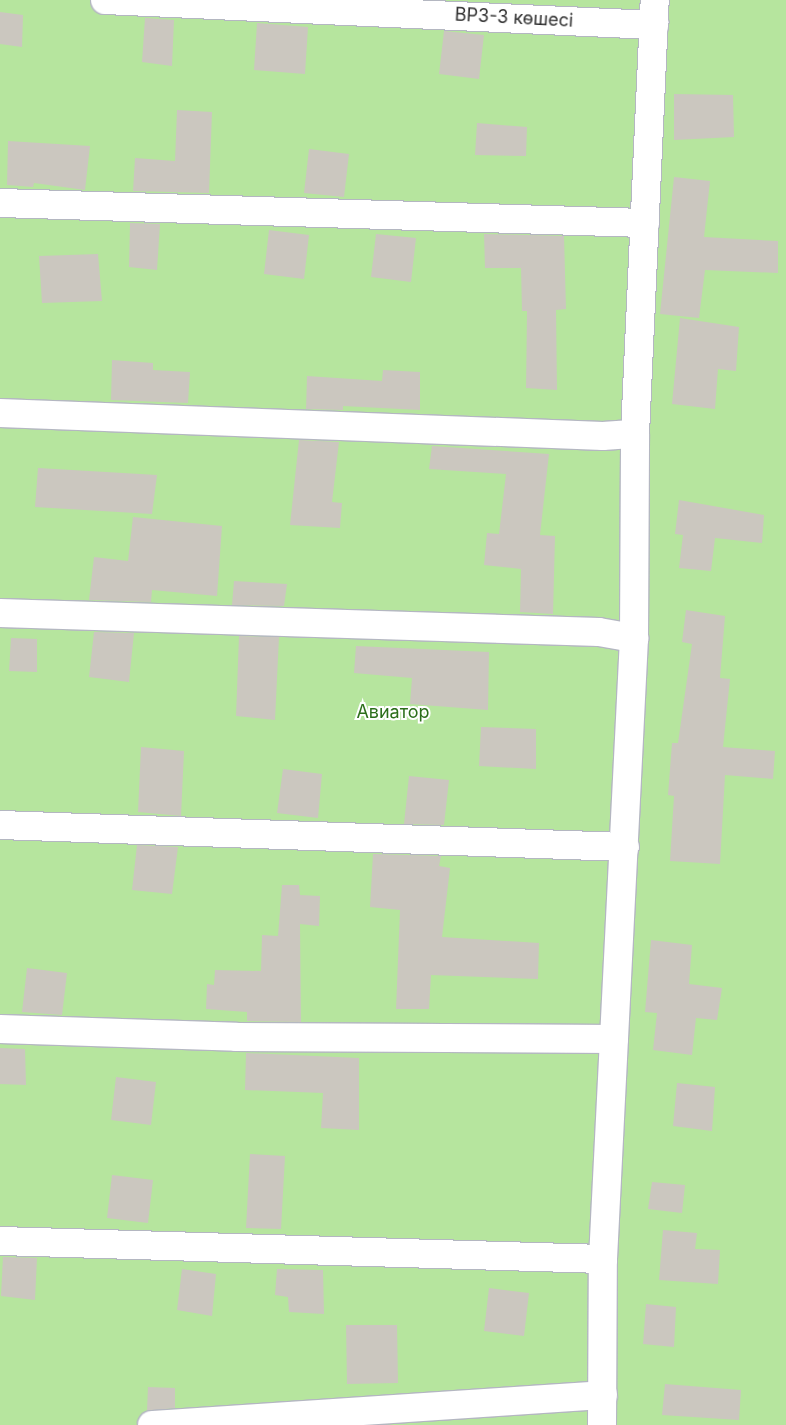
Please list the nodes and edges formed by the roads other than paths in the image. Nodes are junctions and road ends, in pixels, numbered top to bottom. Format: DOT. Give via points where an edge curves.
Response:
graph roads {
  1 [pos="105,0"];
  2 [pos="655,12"];
  3 [pos="0,203"];
  4 [pos="645,223"];
  5 [pos="0,413"];
  6 [pos="635,434"];
  7 [pos="0,612"];
  8 [pos="634,638"];
  9 [pos="0,825"];
  10 [pos="625,847"];
  11 [pos="0,1029"];
  12 [pos="614,1038"];
  13 [pos="0,1241"];
  14 [pos="603,1259"];
  15 [pos="603,1395"];
  16 [pos="152,1425"];
  17 [pos="602,1425"];
  1 -- 2 [label="street, ВРЗ-3 көшесі"];
  2 -- 4 [label="street"];
  3 -- 4 [label="street"];
  4 -- 6 [label="street"];
  5 -- 6 [label="street" via="603,436"];
  6 -- 8 [label="street"];
  7 -- 8 [label="street" via="599,632"];
  8 -- 10 [label="street"];
  9 -- 10 [label="street"];
  10 -- 12 [label="street"];
  11 -- 12 [label="street" via="236,1037"];
  12 -- 14 [label="street"];
  13 -- 14 [label="street"];
  14 -- 15 [label="street"];
  15 -- 16 [label="street"];
  15 -- 17 [label="street"];
}
